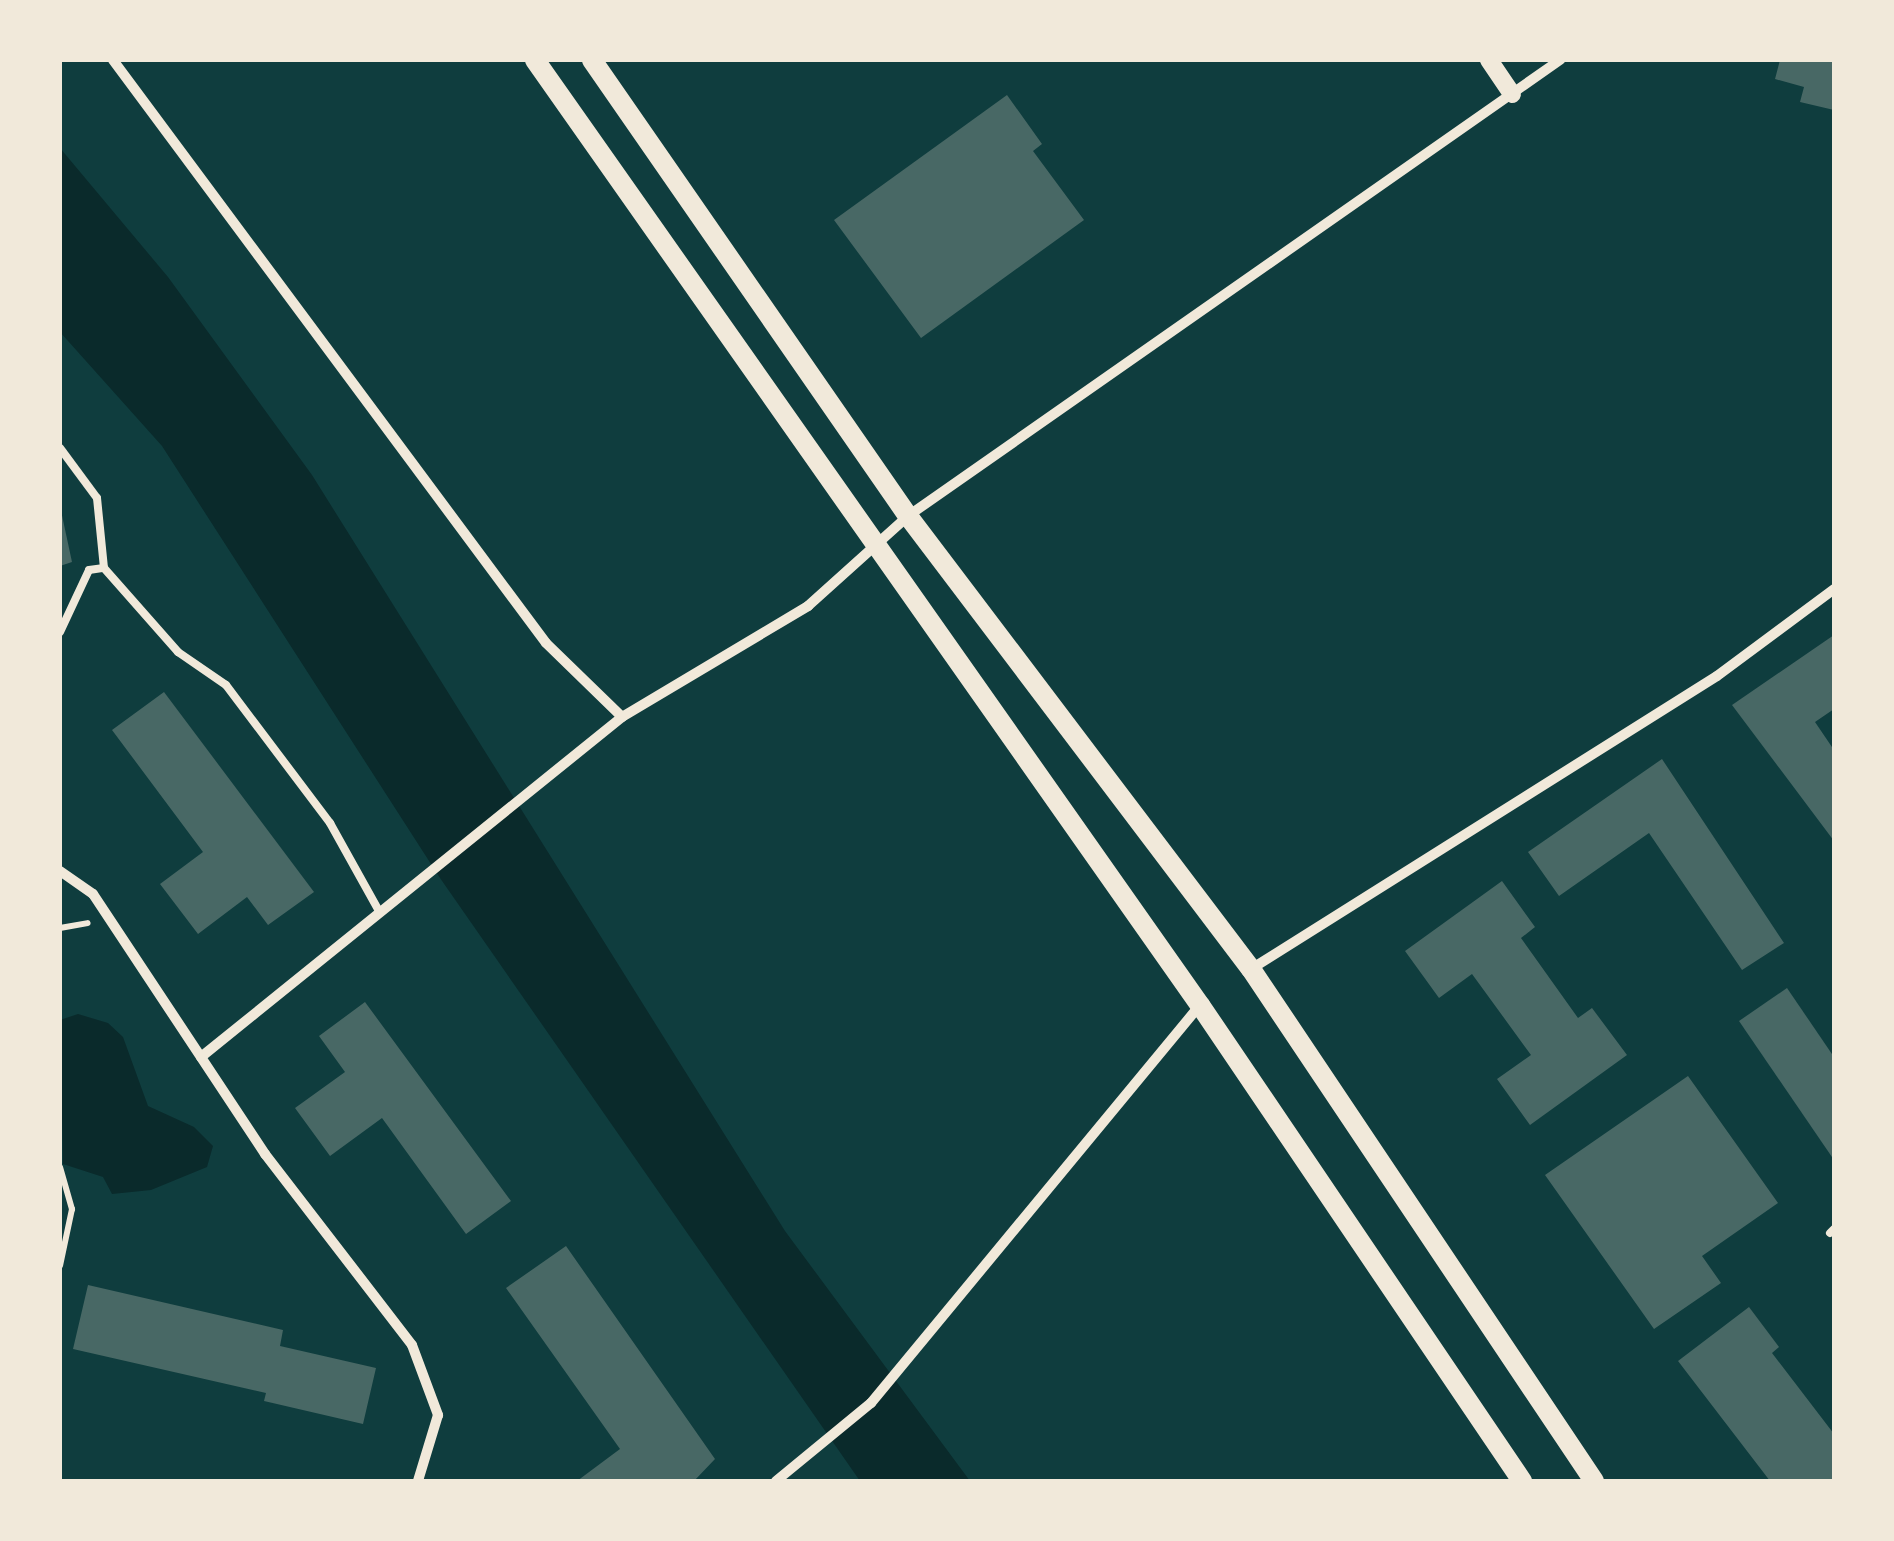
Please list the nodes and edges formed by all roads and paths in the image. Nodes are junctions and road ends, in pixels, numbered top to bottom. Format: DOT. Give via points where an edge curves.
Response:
graph roads {
  1 [pos="114,60"];
  2 [pos="535,60"];
  3 [pos="592,60"];
  4 [pos="1489,60"];
  5 [pos="1560,60"];
  6 [pos="1512,94"];
  7 [pos="60,448"];
  8 [pos="908,516"];
  9 [pos="874,546"];
  10 [pos="104,568"];
  11 [pos="1834,589"];
  12 [pos="60,632"];
  13 [pos="622,717"];
  14 [pos="60,871"];
  15 [pos="379,911"];
  16 [pos="1252,969"];
  17 [pos="1200,1005"];
  18 [pos="202,1057"];
  19 [pos="60,1167"];
  20 [pos="60,1266"];
  21 [pos="418,1481"];
  22 [pos="776,1481"];
  23 [pos="1522,1481"];
  24 [pos="1594,1481"];
  1 -- 13 [label="street" via="546,642"];
  2 -- 9 [label="main road"];
  3 -- 8 [label="main road"];
  4 -- 6 [label="street"];
  5 -- 6 [label="street"];
  6 -- 8 [label="street"];
  7 -- 10 [label="lane" via="97,498"];
  8 -- 9 [label="street"];
  8 -- 16 [label="main road"];
  9 -- 13 [label="street" via="808,606"];
  9 -- 17 [label="main road"];
  10 -- 12 [label="lane" via="89,570"];
  10 -- 15 [label="lane" via="178,652 226,686 330,823"];
  11 -- 16 [label="street" via="1716,676"];
  13 -- 15 [label="street"];
  14 -- 18 [label="street" via="93,894"];
  15 -- 18 [label="street"];
  16 -- 24 [label="main road"];
  17 -- 22 [label="street" via="871,1403"];
  17 -- 23 [label="main road"];
  18 -- 21 [label="street" via="265,1154 412,1345 438,1415"];
  19 -- 20 [label="path" via="72,1209"];
}
